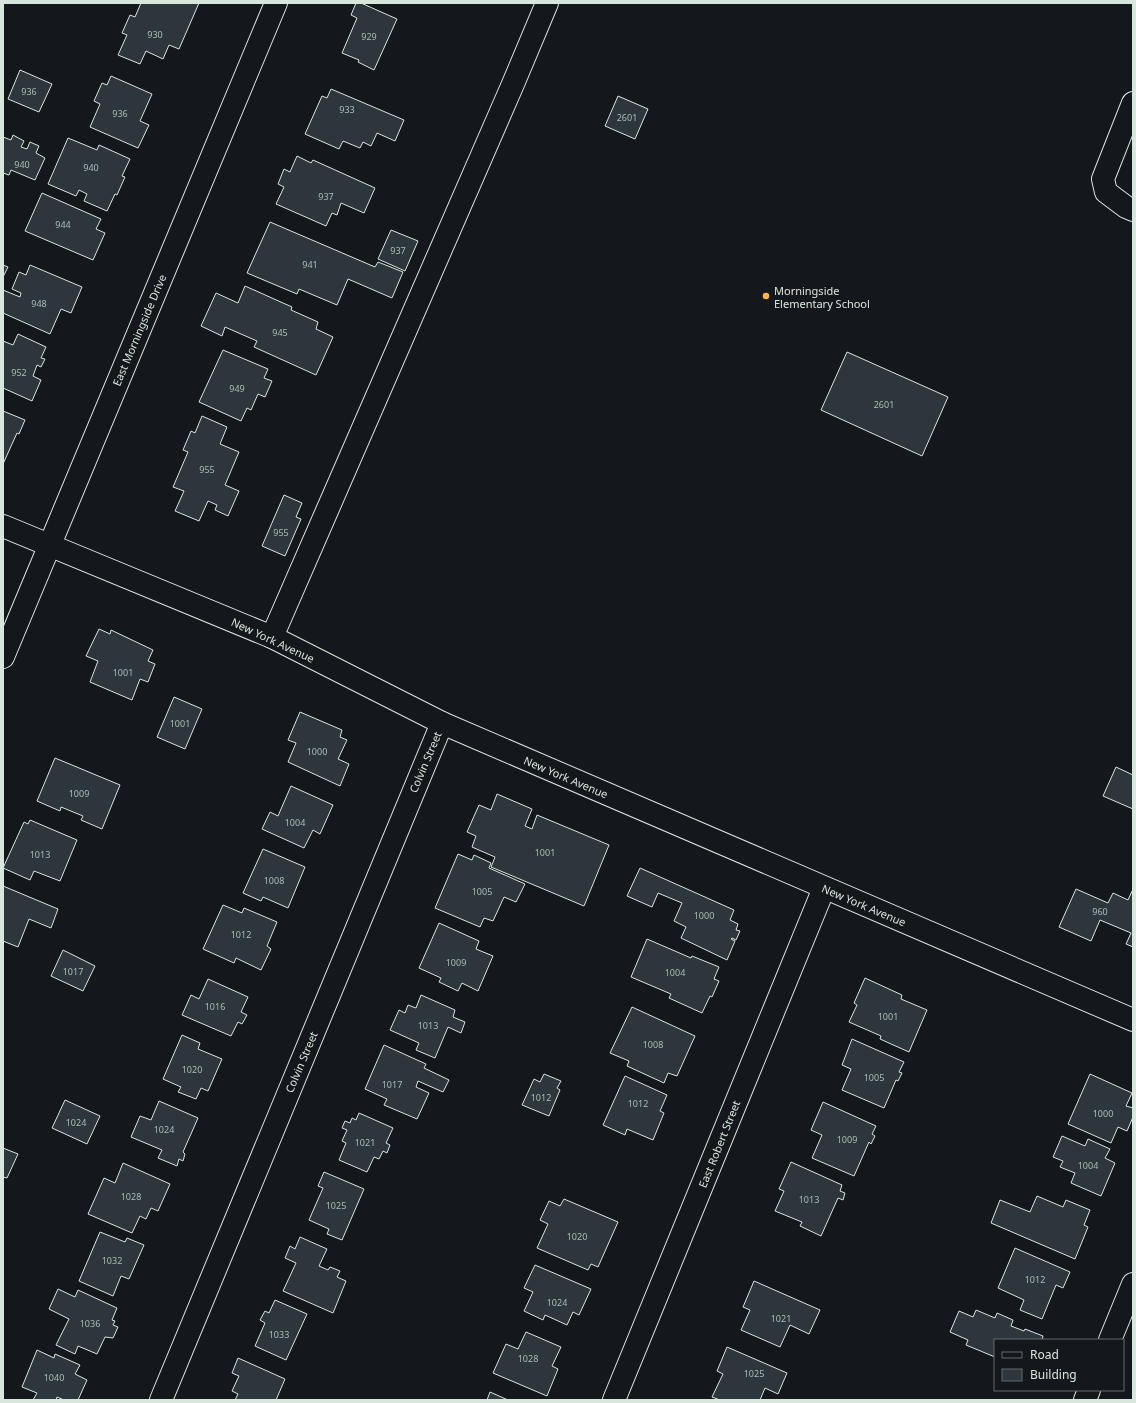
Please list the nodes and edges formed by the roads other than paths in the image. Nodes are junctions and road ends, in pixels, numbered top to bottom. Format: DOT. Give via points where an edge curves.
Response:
graph roads {
  1 [pos="276,3"];
  2 [pos="546,3"];
  3 [pos="1133,103"];
  4 [pos="1133,210"];
  5 [pos="3,526"];
  6 [pos="49,546"];
  7 [pos="272,637"];
  8 [pos="3,657"];
  9 [pos="442,723"];
  10 [pos="824,888"];
  11 [pos="1133,1020"];
  12 [pos="1133,1284"];
  13 [pos="1110,1339"];
  14 [pos="161,1400"];
  15 [pos="614,1400"];
  1 -- 6 [label="street, East Morningside Drive"];
  2 -- 7 [label="street" via="510,92"];
  3 -- 4 [label="street" via="1103,179 1106,192"];
  5 -- 6 [label="street, New York Avenue"];
  6 -- 7 [label="street, New York Avenue"];
  6 -- 8 [label="street, East Morningside Drive"];
  7 -- 9 [label="street, New York Avenue"];
  9 -- 10 [label="street, New York Avenue"];
  9 -- 14 [label="street, Colvin Street"];
  10 -- 11 [label="street, New York Avenue"];
  10 -- 15 [label="street, East Robert Street"];
  12 -- 13 [label="street"];
}
